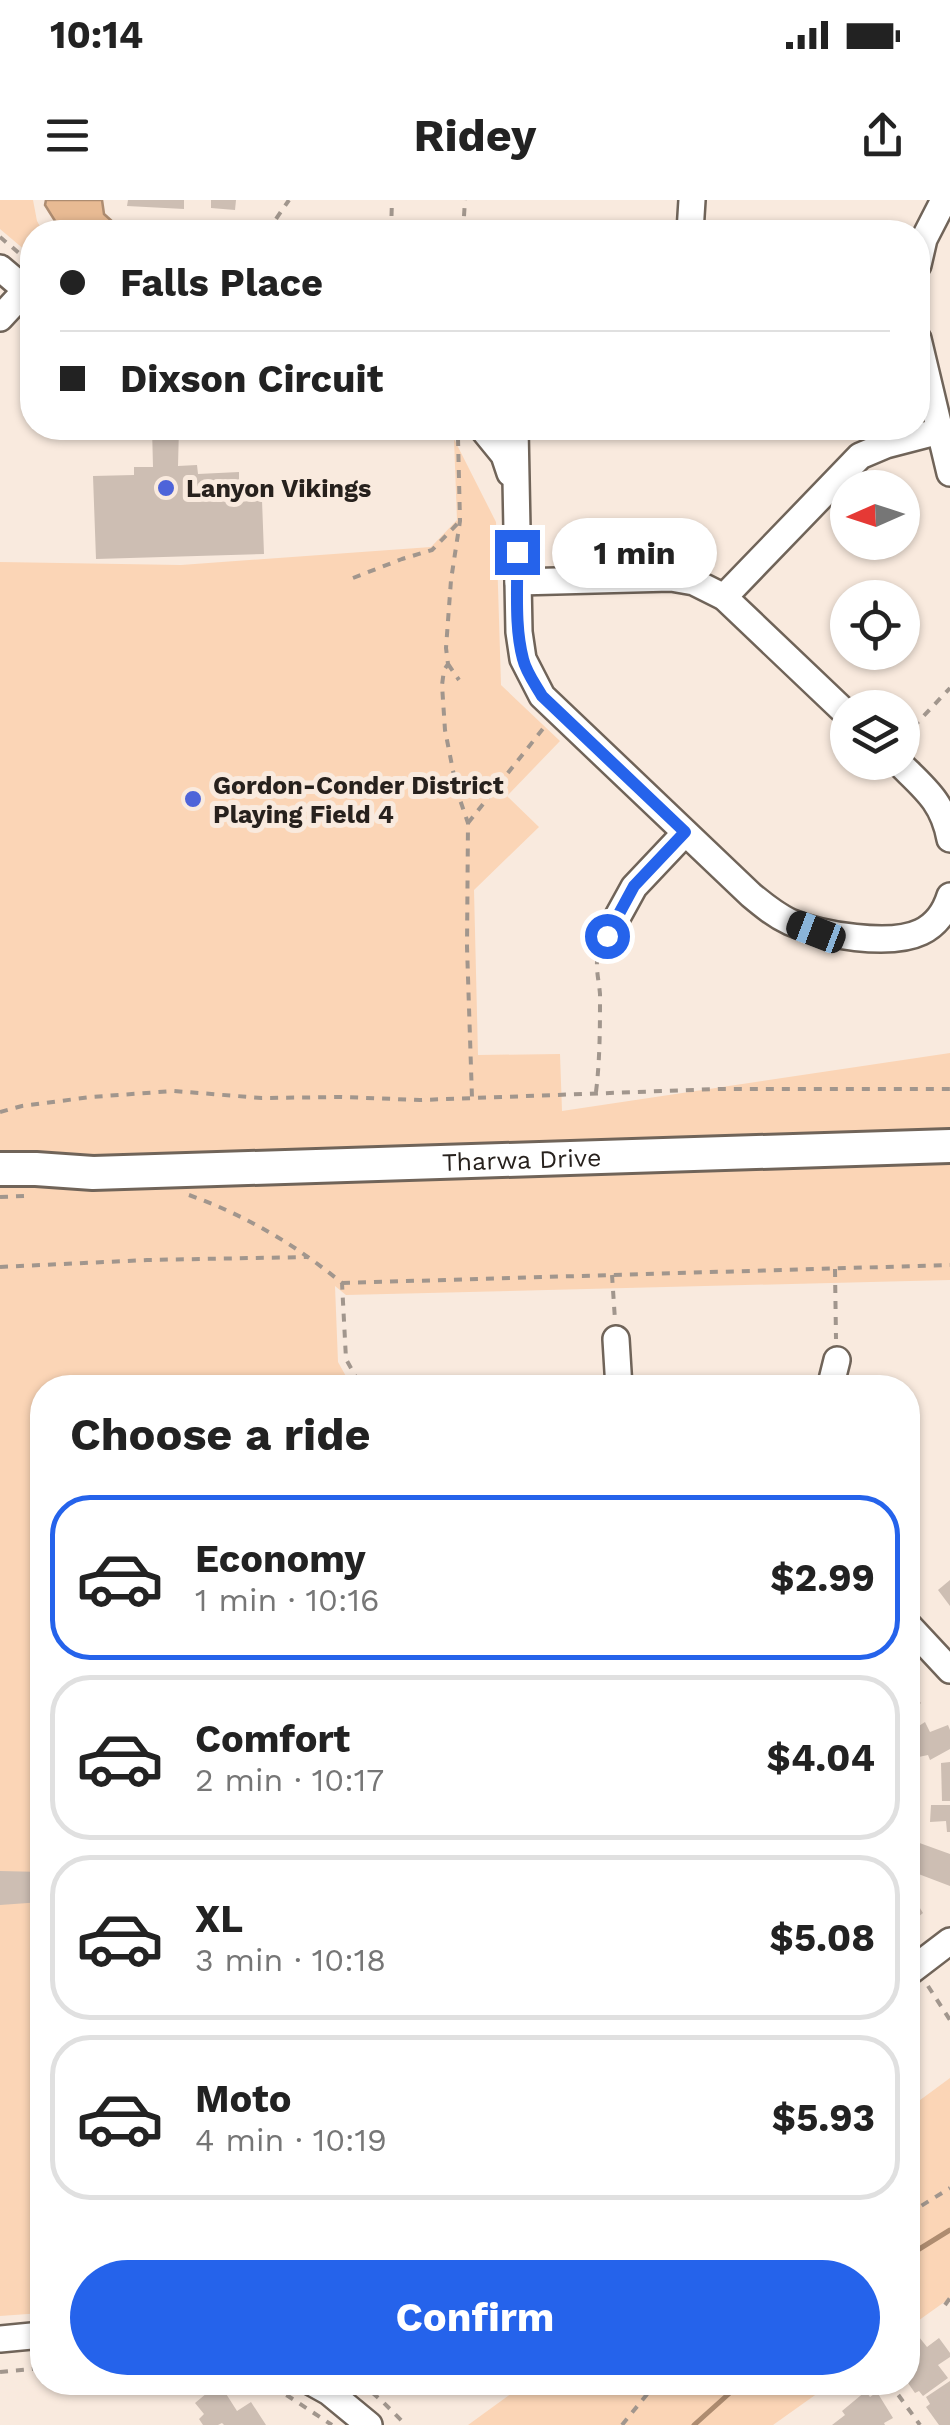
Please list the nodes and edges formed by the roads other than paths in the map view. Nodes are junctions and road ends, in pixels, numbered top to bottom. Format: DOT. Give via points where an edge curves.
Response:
graph roads {
  1 [pos="944,200"];
  2 [pos="930,227"];
  3 [pos="930,389"];
  4 [pos="940,431"];
  5 [pos="930,434"];
  6 [pos="494,440"];
  7 [pos="515,440"];
  8 [pos="905,440"];
  9 [pos="950,473"];
  10 [pos="515,492"];
  11 [pos="518,582"];
  12 [pos="724,598"];
  13 [pos="830,698"];
  14 [pos="916,780"];
  15 [pos="685,832"];
  16 [pos="950,839"];
  17 [pos="950,896"];
  18 [pos="943,931"];
  19 [pos="607,936"];
  20 [pos="950,1146"];
  21 [pos="0,1169"];
  22 [pos="93,1173"];
  23 [pos="0,1183"];
  24 [pos="616,1339"];
  25 [pos="837,1360"];
  26 [pos="618,1375"];
  27 [pos="833,1375"];
  28 [pos="920,1637"];
  29 [pos="947,1661"];
  30 [pos="950,1941"];
  31 [pos="920,1964"];
  32 [pos="30,2336"];
  33 [pos="0,2339"];
  34 [pos="30,2352"];
  35 [pos="0,2354"];
  36 [pos="333,2395"];
  37 [pos="369,2425"];
  1 -- 2 [label="street"];
  3 -- 4 [label="street"];
  4 -- 5 [label="street"];
  4 -- 9 [label="street"];
  6 -- 10 [label="street"];
  7 -- 10 [label="street"];
  8 -- 12 [label="street" via="860,456"];
  10 -- 11 [label="street"];
  11 -- 12 [label="street" via="671,578"];
  11 -- 15 [label="street" via="523,659 542,696"];
  12 -- 13 [label="street"];
  14 -- 16 [label="street" via="935,798"];
  15 -- 18 [label="street" via="774,913 816,932 864,938"];
  15 -- 19 [label="street" via="634,886"];
  17 -- 18 [label="street"];
  20 -- 22 [label="main road, Tharwa Drive"];
  21 -- 22 [label="main road, Tharwa Drive"];
  22 -- 23 [label="main road, Tharwa Drive"];
  24 -- 26 [label="street"];
  25 -- 27 [label="street"];
  28 -- 29 [label="street"];
  30 -- 31 [label="street"];
  32 -- 33 [label="street"];
  34 -- 35 [label="street"];
  36 -- 37 [label="street"];
}
